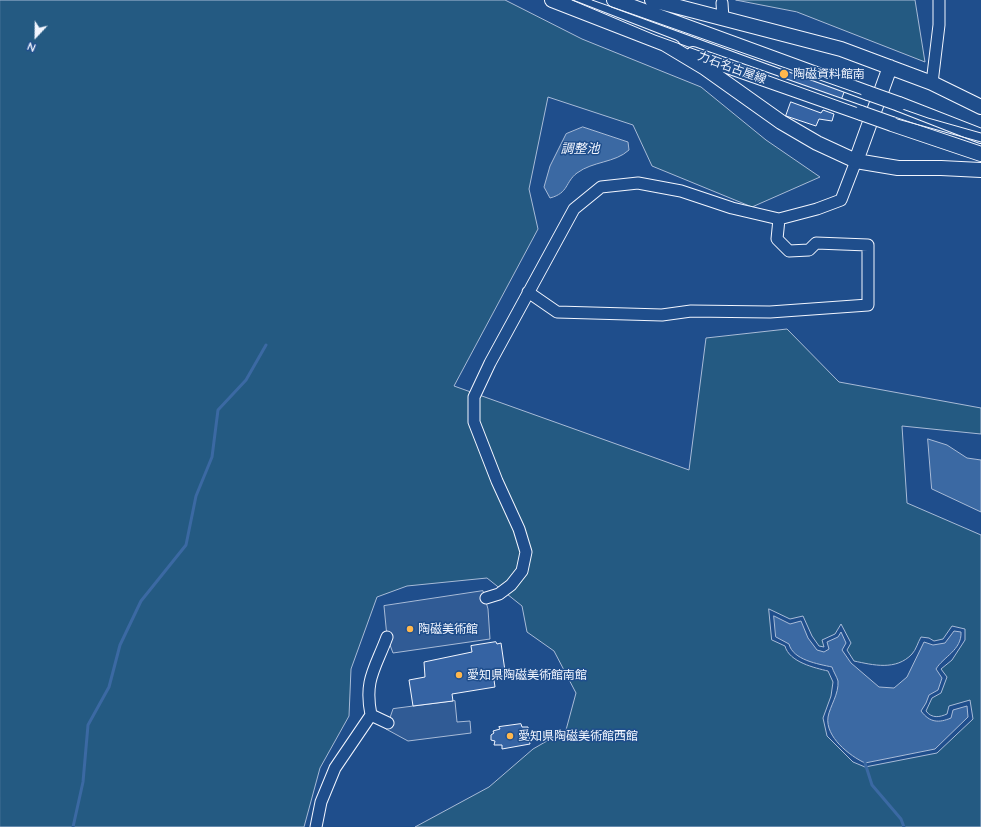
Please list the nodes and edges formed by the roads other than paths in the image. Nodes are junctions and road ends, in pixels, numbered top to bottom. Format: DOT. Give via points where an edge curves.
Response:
graph roads {
  1 [pos="552,0"];
  2 [pos="614,0"];
  3 [pos="652,0"];
  4 [pos="939,0"];
  5 [pos="722,3"];
  6 [pos="723,19"];
  7 [pos="665,44"];
  8 [pos="890,67"];
  9 [pos="932,83"];
  10 [pos="981,107"];
  11 [pos="981,136"];
  12 [pos="981,154"];
  13 [pos="856,161"];
  14 [pos="981,170"];
  15 [pos="779,219"];
  16 [pos="528,292"];
  17 [pos="486,598"];
  18 [pos="387,637"];
  19 [pos="371,715"];
  20 [pos="388,723"];
  21 [pos="316,827"];
  1 -- 7 [label="main road, 力石名古屋線"];
  2 -- 11 [label="main road, 力石名古屋線, bridge"];
  3 -- 6 [label="main road"];
  4 -- 9 [label="street" via="939,25"];
  5 -- 6 [label="street"];
  6 -- 8 [label="main road" via="841,49"];
  7 -- 12 [label="main road, 力石名古屋線, bridge"];
  7 -- 13 [label="main road" via="705,68 781,122 817,143"];
  8 -- 9 [label="main road"];
  8 -- 13 [label="main road"];
  9 -- 10 [label="main road"];
  13 -- 14 [label="main road" via="898,168"];
  13 -- 15 [label="street" via="842,200"];
  15 -- 16 [label="street" via="732,208 681,191 638,183 601,186 574,209"];
  15 -- 16 [label="street" via="777,240 789,251 809,250 816,243 868,246 868,305 770,312 691,311 662,315 557,312"];
  16 -- 17 [label="street" via="474,397 474,422 519,529 526,552 522,571 511,585 499,594"];
  18 -- 19 [label="street" via="368,685 367,698"];
  19 -- 20 [label="street"];
  19 -- 21 [label="street" via="335,768 321,802"];
}
